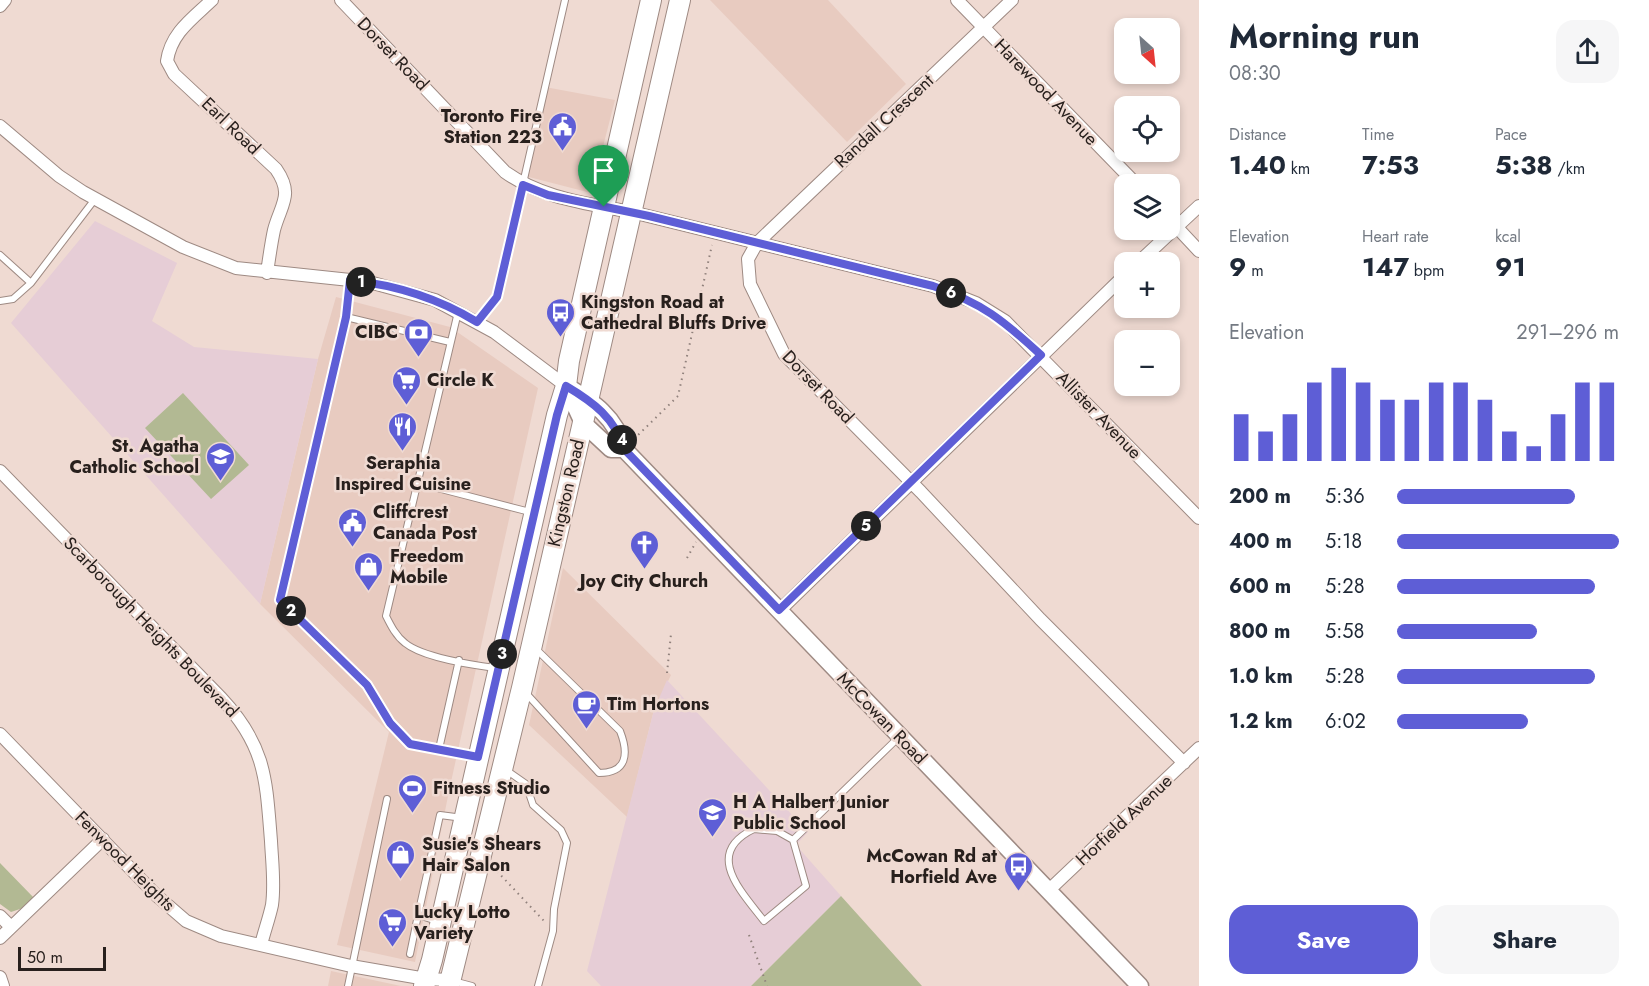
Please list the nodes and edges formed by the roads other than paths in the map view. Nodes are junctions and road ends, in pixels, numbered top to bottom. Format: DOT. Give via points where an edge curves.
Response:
graph roads {
  1 [pos="5,0"];
  2 [pos="212,0"];
  3 [pos="341,0"];
  4 [pos="565,0"];
  5 [pos="651,0"];
  6 [pos="680,0"];
  7 [pos="957,0"];
  8 [pos="1012,0"];
  9 [pos="0,6"];
  10 [pos="984,27"];
  11 [pos="0,126"];
  12 [pos="1126,174"];
  13 [pos="523,185"];
  14 [pos="95,199"];
  15 [pos="1199,206"];
  16 [pos="604,207"];
  17 [pos="632,212"];
  18 [pos="1180,218"];
  19 [pos="1180,231"];
  20 [pos="1158,240"];
  21 [pos="757,243"];
  22 [pos="1199,251"];
  23 [pos="1148,252"];
  24 [pos="0,255"];
  25 [pos="267,273"];
  26 [pos="350,280"];
  27 [pos="30,283"];
  28 [pos="1114,285"];
  29 [pos="0,301"];
  30 [pos="458,311"];
  31 [pos="346,317"];
  32 [pos="477,322"];
  33 [pos="450,342"];
  34 [pos="1041,355"];
  35 [pos="566,386"];
  36 [pos="587,399"];
  37 [pos="583,423"];
  38 [pos="624,449"];
  39 [pos="0,471"];
  40 [pos="911,482"];
  41 [pos="418,483"];
  42 [pos="534,513"];
  43 [pos="1199,518"];
  44 [pos="779,610"];
  45 [pos="531,645"];
  46 [pos="459,660"];
  47 [pos="499,669"];
  48 [pos="522,688"];
  49 [pos="0,734"];
  50 [pos="900,737"];
  51 [pos="1199,748"];
  52 [pos="439,749"];
  53 [pos="478,757"];
  54 [pos="1184,763"];
  55 [pos="502,769"];
  56 [pos="387,799"];
  57 [pos="464,818"];
  58 [pos="103,839"];
  59 [pos="793,840"];
  60 [pos="1048,891"];
  61 [pos="418,915"];
  62 [pos="0,916"];
  63 [pos="441,922"];
  64 [pos="11,927"];
  65 [pos="0,938"];
  66 [pos="261,945"];
  67 [pos="410,954"];
  68 [pos="351,966"];
  69 [pos="0,977"];
  70 [pos="425,983"];
  71 [pos="450,983"];
  72 [pos="471,985"];
  73 [pos="3,986"];
  74 [pos="348,986"];
  75 [pos="538,986"];
  76 [pos="1140,986"];
  1 -- 9 [label="street"];
  2 -- 25 [label="street, Earl Road" via="175,35 167,62 174,74 282,177 286,191 274,229"];
  3 -- 13 [label="street, Dorset Road" via="505,172"];
  4 -- 13 [label="lane"];
  5 -- 16 [label="main road, Kingston Road"];
  6 -- 17 [label="main road, Kingston Road"];
  7 -- 10 [label="street, Harewood Avenue"];
  8 -- 10 [label="street, Randall Crescent"];
  10 -- 12 [label="street, Harewood Avenue"];
  10 -- 21 [label="street, Randall Crescent"];
  11 -- 14 [label="street" via="59,176"];
  13 -- 16 [label="street, Dorset Road" via="548,195"];
  13 -- 32 [label="lane" via="497,297"];
  14 -- 25 [label="street" via="208,259"];
  14 -- 27 [label="lane"];
  15 -- 18 [label="street"];
  16 -- 17 [label="street, Dorset Road"];
  16 -- 35 [label="main road, Kingston Road"];
  17 -- 21 [label="street, Dorset Road"];
  17 -- 36 [label="main road, Kingston Road"];
  19 -- 22 [label="street"];
  20 -- 23 [label="street"];
  21 -- 34 [label="street, Allister Avenue" via="964,297 1005,321"];
  21 -- 40 [label="street, Dorset Road" via="748,259 750,284 784,354"];
  24 -- 27 [label="lane"];
  25 -- 26 [label="street"];
  26 -- 30 [label="street" via="391,286"];
  26 -- 31 [label="lane"];
  27 -- 29 [label="lane" via="13,299"];
  28 -- 34 [label="street"];
  30 -- 32 [label="street"];
  30 -- 33 [label="lane"];
  31 -- 33 [label="lane"];
  31 -- 52 [label="lane" via="280,600 367,685 390,723 410,744"];
  32 -- 35 [label="street"];
  33 -- 41 [label="lane"];
  34 -- 40 [label="street"];
  34 -- 43 [label="street, Allister Avenue"];
  35 -- 36 [label="street, McCowan Road"];
  35 -- 37 [label="street, McCowan Road"];
  35 -- 42 [label="main road, Kingston Road"];
  36 -- 37 [label="main road, Kingston Road"];
  36 -- 38 [label="street, McCowan Road" via="600,408 620,433"];
  37 -- 38 [label="street, McCowan Road" via="611,449"];
  37 -- 45 [label="main road, Kingston Road"];
  38 -- 44 [label="street, McCowan Road"];
  39 -- 66 [label="street, Scarborough Heights Boulevard" via="221,698 252,738 264,772 273,877 272,905"];
  40 -- 44 [label="street"];
  40 -- 54 [label="street, Dorset Road"];
  41 -- 42 [label="lane"];
  41 -- 46 [label="lane" via="387,616 405,644"];
  42 -- 47 [label="main road, Kingston Road"];
  44 -- 50 [label="street, McCowan Road"];
  45 -- 48 [label="main road, Kingston Road"];
  45 -- 48 [label="lane" via="620,731 625,743 621,767 611,773 599,773"];
  46 -- 47 [label="lane"];
  46 -- 52 [label="lane"];
  47 -- 53 [label="main road, Kingston Road"];
  48 -- 55 [label="main road, Kingston Road"];
  49 -- 58 [label="street, Fenwood Heights"];
  50 -- 59 [label="lane"];
  50 -- 60 [label="street, McCowan Road"];
  51 -- 54 [label="street, Horfield Avenue"];
  52 -- 53 [label="lane"];
  53 -- 57 [label="main road, Kingston Road"];
  54 -- 60 [label="street, Horfield Avenue"];
  55 -- 71 [label="main road, Kingston Road"];
  55 -- 75 [label="lane" via="526,784 533,805 565,836 567,853 553,931"];
  56 -- 68 [label="lane"];
  57 -- 61 [label="lane" via="440,815"];
  57 -- 63 [label="main road, Kingston Road"];
  58 -- 64 [label="street"];
  58 -- 66 [label="street, Fenwood Heights" via="186,921 221,936"];
  59 -- 59 [label="lane" via="777,831 754,829 738,837 730,848 729,865 737,886 764,921 806,886"];
  60 -- 76 [label="street, McCowan Road"];
  61 -- 63 [label="lane"];
  61 -- 67 [label="lane"];
  62 -- 64 [label="street"];
  63 -- 70 [label="main road, Kingston Road"];
  64 -- 65 [label="street"];
  66 -- 68 [label="street, Fenwood Heights"];
  68 -- 70 [label="street, Fenwood Heights"];
  68 -- 74 [label="lane"];
  69 -- 73 [label="street"];
  70 -- 71 [label="street, Fenwood Heights"];
  71 -- 72 [label="lane"];
}
